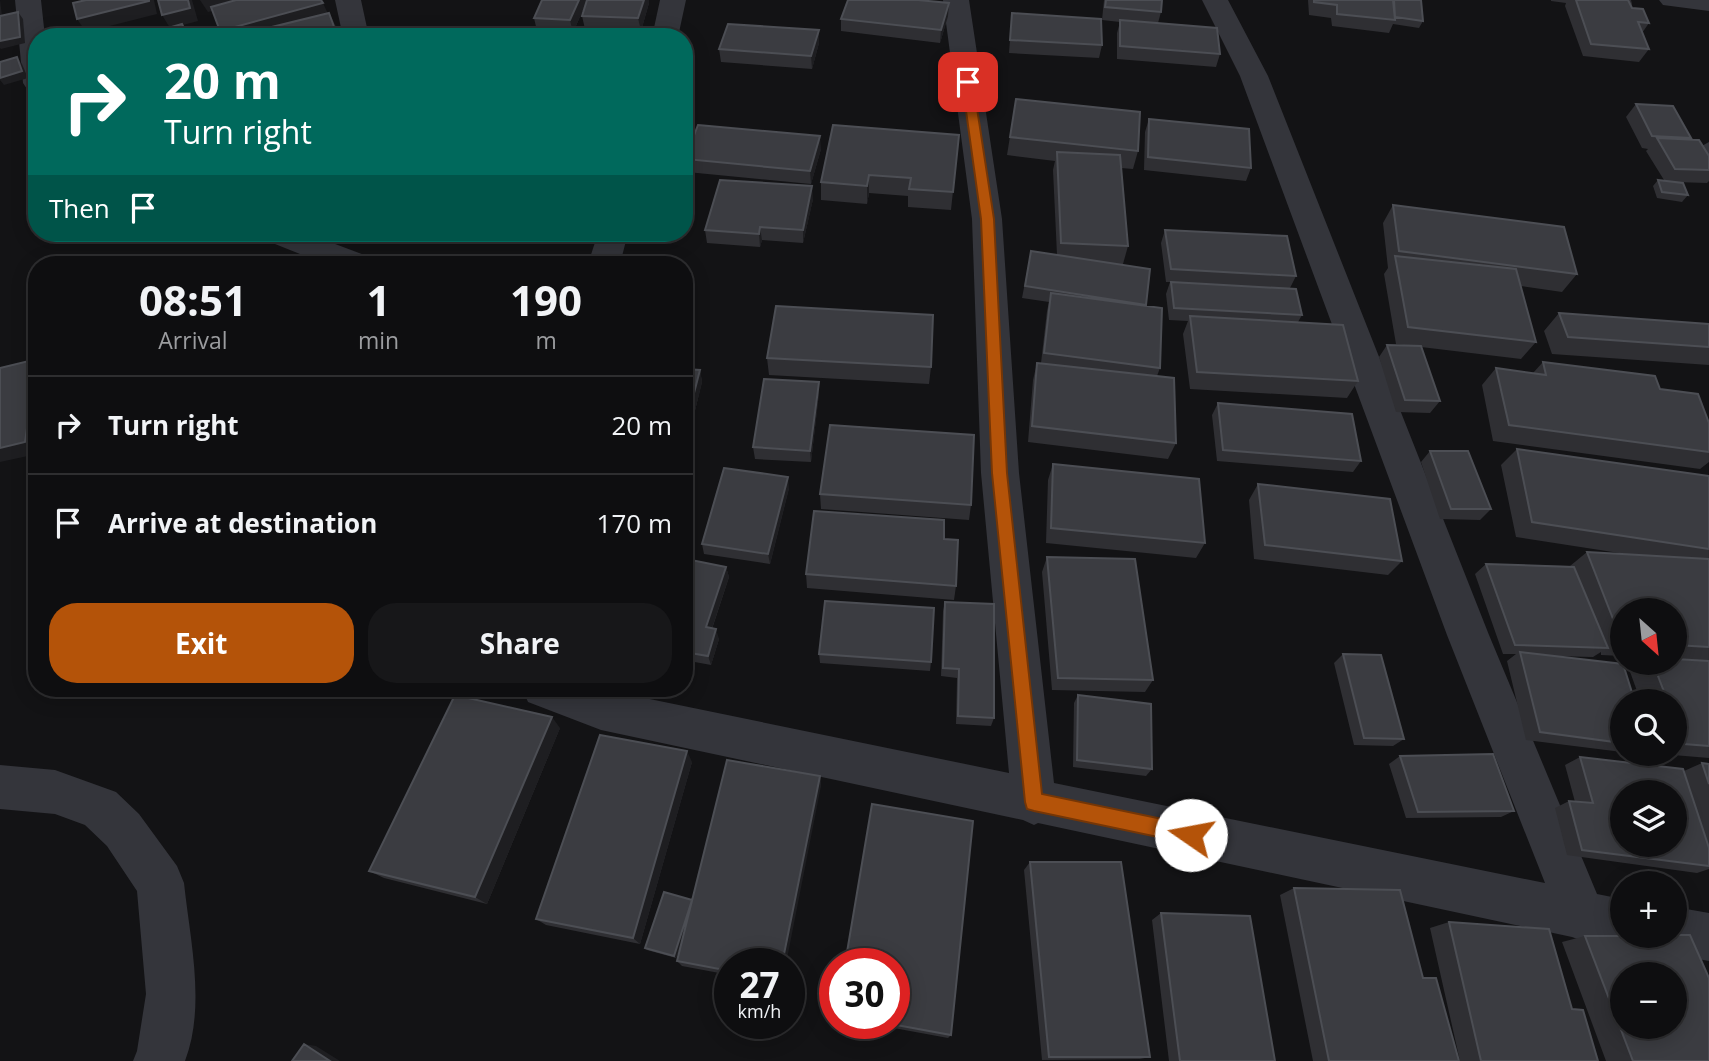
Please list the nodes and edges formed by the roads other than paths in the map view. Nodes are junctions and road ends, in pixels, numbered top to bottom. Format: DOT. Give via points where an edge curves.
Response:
graph roads {
  1 [pos="28,0"];
  2 [pos="348,0"];
  3 [pos="673,0"];
  4 [pos="956,0"];
  5 [pos="1214,0"];
  6 [pos="1672,0"];
  7 [pos="1709,3"];
  8 [pos="31,28"];
  9 [pos="354,28"];
  10 [pos="667,28"];
  11 [pos="1709,147"];
  12 [pos="1709,155"];
  13 [pos="301,242"];
  14 [pos="336,256"];
  15 [pos="567,697"];
  16 [pos="0,787"];
  17 [pos="1034,802"];
  18 [pos="1603,920"];
  19 [pos="1687,934"];
  20 [pos="1709,937"];
  21 [pos="159,1061"];
  1 -- 8 [label="street"];
  2 -- 9 [label="street"];
  3 -- 10 [label="street"];
  4 -- 17 [label="street" via="987,219 1000,473"];
  5 -- 18 [label="street" via="1254,76 1468,635"];
  6 -- 7 [label="street"];
  11 -- 12 [label="lane"];
  13 -- 14 [label="street"];
  15 -- 17 [label="street" via="601,710"];
  16 -- 21 [label="street" via="55,792 100,808 160,883 171,995"];
  17 -- 18 [label="street"];
  19 -- 20 [label="street"];
}
